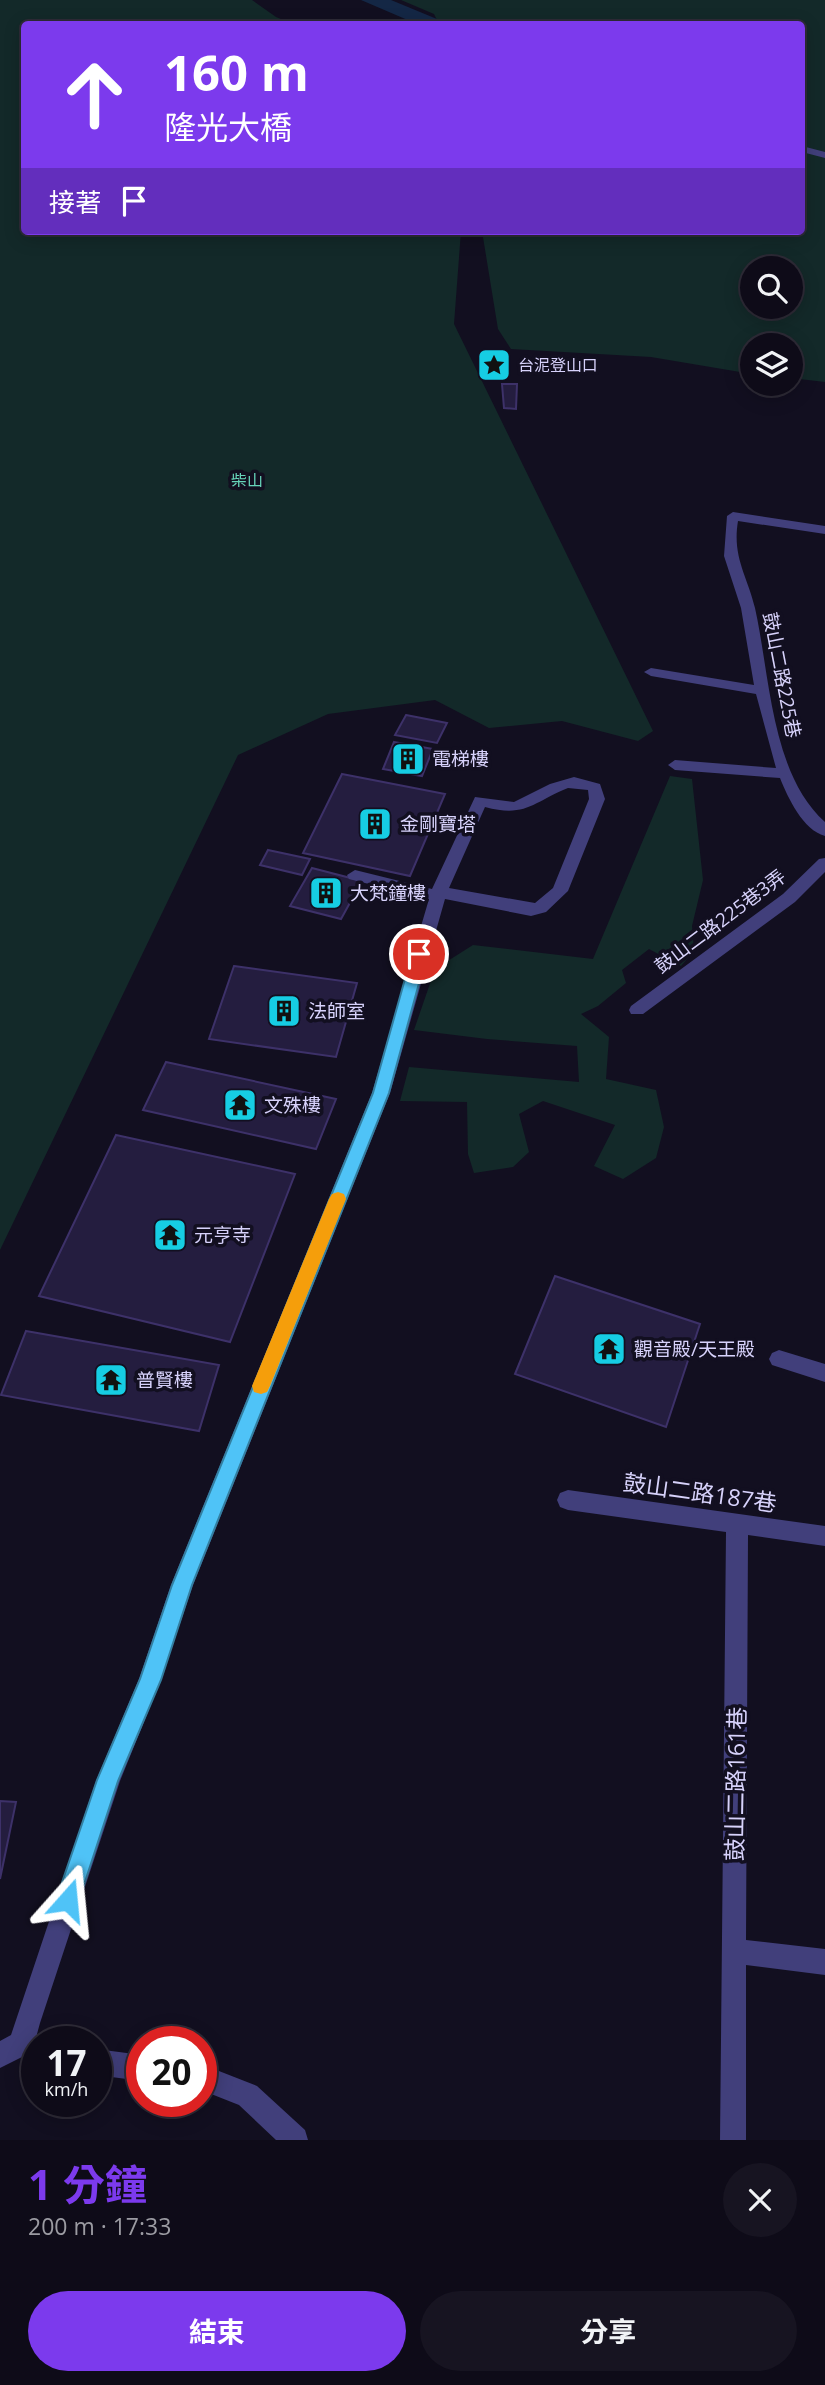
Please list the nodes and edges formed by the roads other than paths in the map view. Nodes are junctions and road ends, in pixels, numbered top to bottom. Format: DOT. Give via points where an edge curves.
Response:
graph roads {
  1 [pos="805,150"];
  2 [pos="825,155"];
  3 [pos="825,530"];
  4 [pos="651,672"];
  5 [pos="761,691"];
  6 [pos="675,765"];
  7 [pos="786,774"];
  8 [pos="486,786"];
  9 [pos="480,802"];
  10 [pos="825,831"];
  11 [pos="825,863"];
  12 [pos="355,875"];
  13 [pos="438,894"];
  14 [pos="637,1010"];
  15 [pos="779,1359"];
  16 [pos="825,1373"];
  17 [pos="568,1500"];
  18 [pos="737,1524"];
  19 [pos="825,1536"];
  20 [pos="733,1951"];
  21 [pos="825,1962"];
  22 [pos="20,2048"];
  23 [pos="217,2083"];
  24 [pos="295,2140"];
  25 [pos="733,2140"];
  1 -- 2 [label="street"];
  3 -- 5 [label="street, 鼓山二路225巷" via="733,516 727,539 748,605"];
  4 -- 5 [label="street"];
  5 -- 7 [label="street, 鼓山二路225巷"];
  6 -- 7 [label="street"];
  7 -- 10 [label="street, 鼓山二路225巷" via="803,809"];
  8 -- 9 [label="street"];
  9 -- 13 [label="street"];
  9 -- 13 [label="street" via="514,807 572,782 590,784 598,794 560,891 546,904 531,910"];
  11 -- 14 [label="street, 鼓山二路225巷3弄" via="789,898"];
  12 -- 13 [label="street"];
  13 -- 22 [label="street" via="381,1093 228,1468 108,1780"];
  15 -- 16 [label="street"];
  17 -- 18 [label="street, 鼓山二路187巷"];
  18 -- 19 [label="street, 鼓山二路187巷"];
  18 -- 20 [label="street, 鼓山二路161巷"];
  20 -- 21 [label="street"];
  20 -- 25 [label="street, 鼓山二路161巷"];
  23 -- 24 [label="street" via="248,2095"];
}
